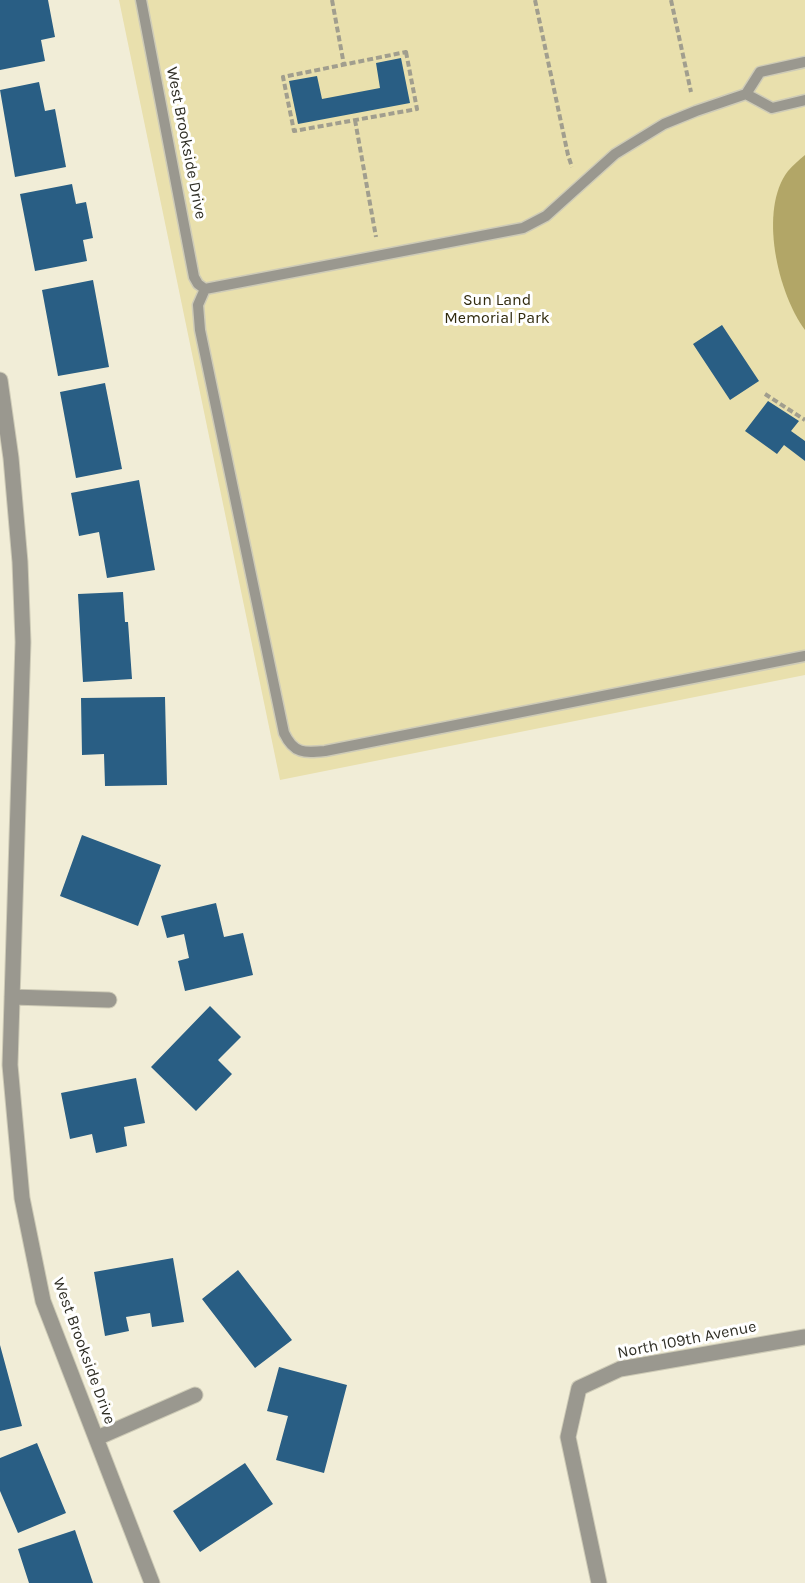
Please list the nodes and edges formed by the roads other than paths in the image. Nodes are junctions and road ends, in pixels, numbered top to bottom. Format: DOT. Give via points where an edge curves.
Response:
graph roads {
  1 [pos="141,0"];
  2 [pos="805,62"];
  3 [pos="746,94"];
  4 [pos="805,99"];
  5 [pos="205,289"];
  6 [pos="0,380"];
  7 [pos="805,656"];
  8 [pos="12,997"];
  9 [pos="109,1000"];
  10 [pos="805,1337"];
  11 [pos="195,1395"];
  12 [pos="97,1438"];
  13 [pos="153,1583"];
  14 [pos="599,1583"];
  1 -- 5 [label="lane, West Brookside Drive" via="194,277"];
  2 -- 3 [label="lane" via="760,72"];
  3 -- 4 [label="lane" via="772,108"];
  3 -- 5 [label="lane" via="664,124 615,154 546,216 523,228"];
  5 -- 7 [label="lane" via="198,305 200,330 284,733 294,748 306,753 325,751"];
  6 -- 8 [label="street, West Brookside Drive" via="11,458 23,642"];
  8 -- 9 [label="street"];
  8 -- 12 [label="street, West Brookside Drive" via="10,1065 22,1198 43,1301"];
  10 -- 14 [label="street, North 109th Avenue" via="620,1369 579,1388 568,1437"];
  11 -- 12 [label="street, West Brookside Drive"];
  12 -- 13 [label="street, West Brookside Drive"];
}
